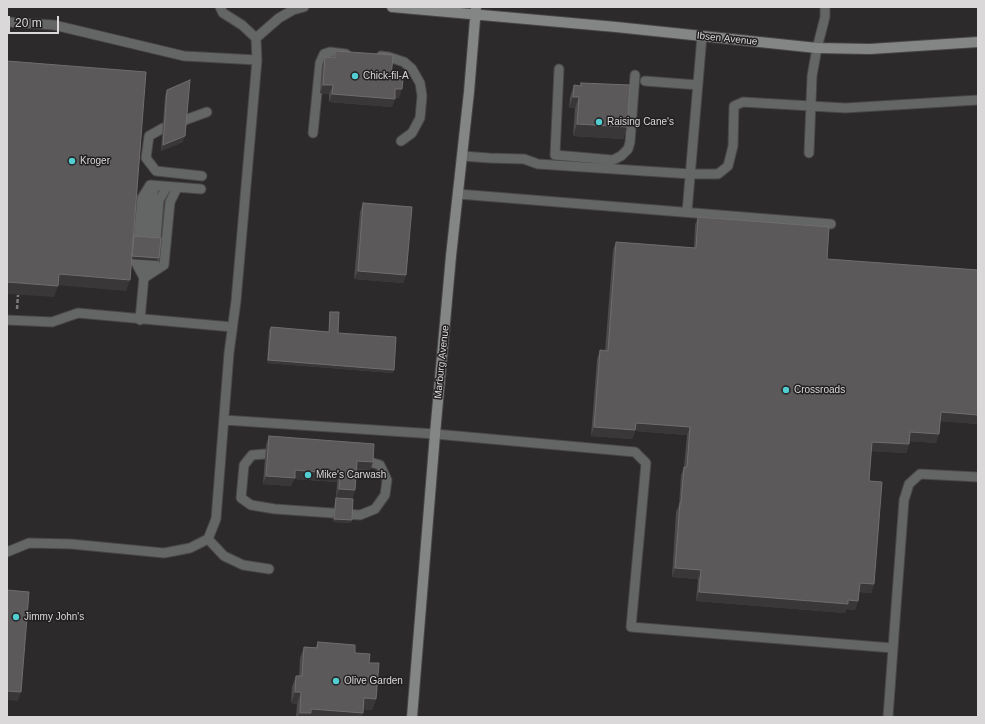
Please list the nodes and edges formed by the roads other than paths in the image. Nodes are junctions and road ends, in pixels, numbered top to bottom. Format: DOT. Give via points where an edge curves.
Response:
graph roads {
  1 [pos="220,7"];
  2 [pos="304,7"];
  3 [pos="392,7"];
  4 [pos="825,7"];
  5 [pos="476,11"];
  6 [pos="7,22"];
  7 [pos="702,36"];
  8 [pos="256,38"];
  9 [pos="978,42"];
  10 [pos="817,48"];
  11 [pos="352,54"];
  12 [pos="374,56"];
  13 [pos="258,60"];
  14 [pos="559,69"];
  15 [pos="635,75"];
  16 [pos="645,81"];
  17 [pos="698,85"];
  18 [pos="978,100"];
  19 [pos="812,106"];
  20 [pos="207,112"];
  21 [pos="185,120"];
  22 [pos="163,128"];
  23 [pos="313,133"];
  24 [pos="401,141"];
  25 [pos="810,153"];
  26 [pos="462,156"];
  27 [pos="690,174"];
  28 [pos="202,176"];
  29 [pos="167,187"];
  30 [pos="177,188"];
  31 [pos="201,189"];
  32 [pos="458,194"];
  33 [pos="687,212"];
  34 [pos="831,224"];
  35 [pos="144,278"];
  36 [pos="7,320"];
  37 [pos="140,320"];
  38 [pos="232,327"];
  39 [pos="224,420"];
  40 [pos="435,434"];
  41 [pos="265,454"];
  42 [pos="370,462"];
  43 [pos="978,477"];
  44 [pos="208,539"];
  45 [pos="7,552"];
  46 [pos="269,569"];
  47 [pos="892,648"];
  48 [pos="412,717"];
  49 [pos="888,717"];
  1 -- 8 [label="lane"];
  2 -- 8 [label="lane" via="279,18"];
  3 -- 5 [label="street, Ibsen Avenue"];
  4 -- 10 [label="lane"];
  5 -- 7 [label="street, Ibsen Avenue"];
  5 -- 26 [label="street, Marburg Avenue"];
  6 -- 13 [label="lane" via="54,25 184,56"];
  7 -- 10 [label="street, Ibsen Avenue"];
  7 -- 17 [label="lane"];
  8 -- 13 [label="lane"];
  9 -- 10 [label="street, Ibsen Avenue" via="870,49"];
  10 -- 19 [label="lane" via="812,76"];
  11 -- 23 [label="lane" via="324,54 320,63"];
  12 -- 24 [label="lane" via="404,62 420,83 420,118 412,132"];
  13 -- 38 [label="lane"];
  14 -- 15 [label="lane" via="555,155 613,160 628,149 630,142"];
  16 -- 17 [label="lane"];
  17 -- 27 [label="lane"];
  18 -- 19 [label="lane" via="845,108"];
  19 -- 25 [label="lane"];
  19 -- 27 [label="lane" via="743,102 734,106 733,146 728,166 718,174"];
  20 -- 21 [label="lane"];
  22 -- 28 [label="lane" via="149,136 146,158 156,171"];
  26 -- 27 [label="lane"];
  26 -- 32 [label="street, Marburg Avenue"];
  27 -- 33 [label="lane"];
  29 -- 30 [label="lane"];
  29 -- 35 [label="lane" via="159,200 154,265"];
  29 -- 35 [label="lane" via="155,186 151,198"];
  30 -- 31 [label="lane"];
  30 -- 35 [label="lane" via="170,202 164,265"];
  32 -- 33 [label="lane"];
  32 -- 40 [label="street, Marburg Avenue"];
  33 -- 34 [label="lane"];
  35 -- 37 [label="lane"];
  36 -- 37 [label="lane" via="52,322 78,313"];
  37 -- 38 [label="lane"];
  38 -- 39 [label="lane"];
  39 -- 40 [label="lane"];
  39 -- 44 [label="lane" via="216,519"];
  40 -- 47 [label="lane" via="635,452 646,462 631,627"];
  40 -- 48 [label="street, Marburg Avenue"];
  41 -- 42 [label="lane" via="252,455 244,465 241,498 251,505 360,515 375,509 385,495 387,480 380,465"];
  43 -- 47 [label="lane" via="920,474 909,484 904,500"];
  44 -- 45 [label="lane" via="190,548 164,553 71,544 28,543"];
  44 -- 46 [label="lane" via="224,556 243,565"];
  47 -- 49 [label="lane"];
}
